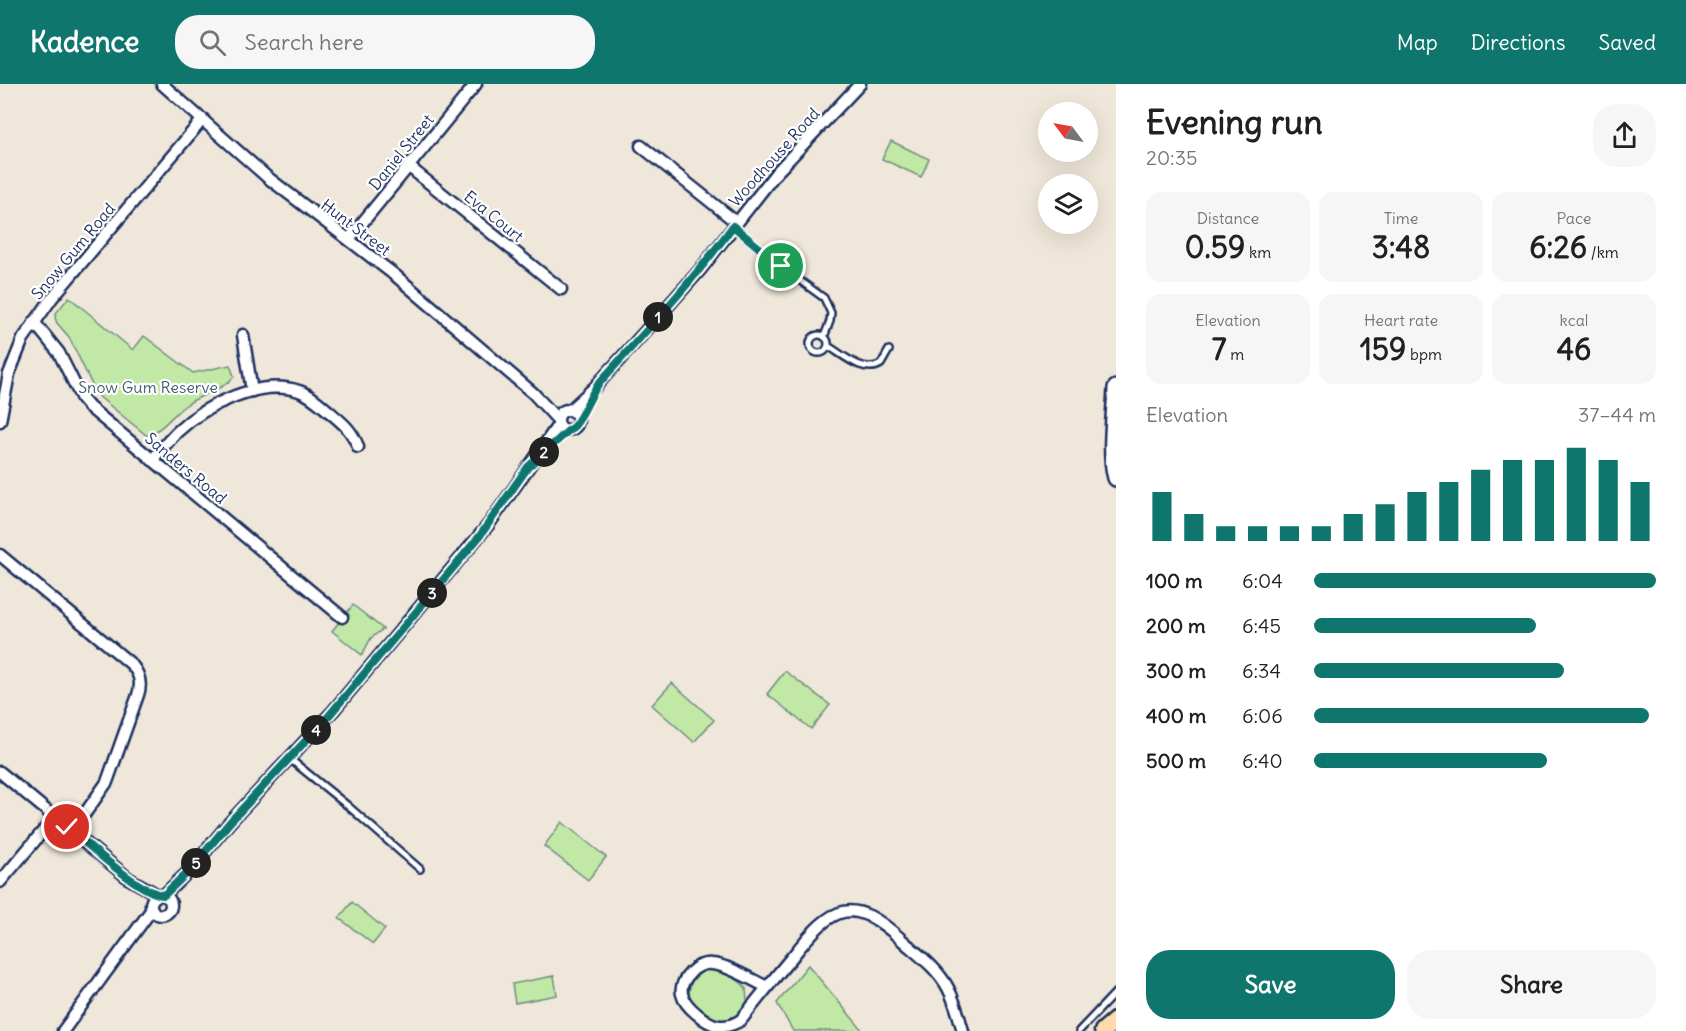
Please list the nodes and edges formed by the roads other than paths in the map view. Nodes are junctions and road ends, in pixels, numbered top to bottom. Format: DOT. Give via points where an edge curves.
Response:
graph roads {
  1 [pos="162,84"];
  2 [pos="476,84"];
  3 [pos="845,84"];
  4 [pos="857,88"];
  5 [pos="203,119"];
  6 [pos="641,146"];
  7 [pos="408,165"];
  8 [pos="735,224"];
  9 [pos="349,239"];
  10 [pos="561,289"];
  11 [pos="34,322"];
  12 [pos="243,335"];
  13 [pos="824,337"];
  14 [pos="828,346"];
  15 [pos="889,350"];
  16 [pos="595,387"];
  17 [pos="1116,388"];
  18 [pos="252,391"];
  19 [pos="562,416"];
  20 [pos="578,419"];
  21 [pos="0,421"];
  22 [pos="568,431"];
  23 [pos="358,447"];
  24 [pos="152,460"];
  25 [pos="528,467"];
  26 [pos="1116,478"];
  27 [pos="0,555"];
  28 [pos="342,617"];
  29 [pos="290,759"];
  30 [pos="0,772"];
  31 [pos="55,817"];
  32 [pos="70,829"];
  33 [pos="420,869"];
  34 [pos="190,870"];
  35 [pos="0,882"];
  36 [pos="157,904"];
  37 [pos="767,987"];
  38 [pos="1116,992"];
  39 [pos="1116,1020"];
  40 [pos="63,1031"];
  41 [pos="963,1031"];
  42 [pos="1079,1031"];
  43 [pos="1103,1031"];
  1 -- 5 [label="street, Hunt Street"];
  2 -- 7 [label="street, Daniel Street"];
  3 -- 4 [label="street"];
  4 -- 8 [label="street, Woodhouse Road"];
  5 -- 9 [label="street, Hunt Street" via="267,177"];
  5 -- 11 [label="street, Snow Gum Road"];
  6 -- 8 [label="street"];
  7 -- 9 [label="street, Daniel Street"];
  7 -- 10 [label="street, Eva Court"];
  8 -- 13 [label="lane" via="784,269 824,298 831,313"];
  8 -- 16 [label="street, Woodhouse Road" via="700,270"];
  9 -- 19 [label="street, Hunt Street"];
  11 -- 21 [label="street, Snow Gum Road" via="14,358"];
  11 -- 24 [label="street, Sanders Road" via="54,344 85,404"];
  12 -- 18 [label="street"];
  13 -- 14 [label="lane"];
  13 -- 14 [label="lane" via="813,338 811,347 819,353"];
  14 -- 15 [label="lane" via="872,368 881,364"];
  16 -- 19 [label="street, Woodhouse Road"];
  16 -- 20 [label="street, Woodhouse Road"];
  17 -- 26 [label="main road"];
  18 -- 23 [label="street" via="276,387 302,391 349,429"];
  18 -- 24 [label="street" via="203,412 178,431"];
  19 -- 20 [label="street, Hunt Street" via="576,414"];
  19 -- 22 [label="street" via="562,429"];
  19 -- 25 [label="street, Woodhouse Road"];
  20 -- 22 [label="street, Woodhouse Road"];
  22 -- 25 [label="street, Woodhouse Road"];
  24 -- 28 [label="street, Sanders Road"];
  25 -- 29 [label="street, Woodhouse Road" via="479,537"];
  27 -- 32 [label="street" via="124,657 139,676 138,695 111,773"];
  29 -- 33 [label="lane"];
  29 -- 34 [label="street, Woodhouse Road"];
  30 -- 31 [label="street"];
  31 -- 32 [label="street"];
  31 -- 35 [label="street"];
  32 -- 36 [label="street"];
  34 -- 36 [label="street, Woodhouse Road"];
  34 -- 36 [label="street, Woodhouse Road" via="171,904 168,897"];
  36 -- 40 [label="street, Woodhouse Road"];
  37 -- 37 [label="street" via="741,1020 727,1028 707,1023 686,1006 682,995 684,982 693,970 710,963"];
  37 -- 41 [label="street" via="819,924 837,914 863,913 887,926 940,976 952,996"];
  38 -- 42 [label="lane"];
  39 -- 43 [label="main road"];
}
